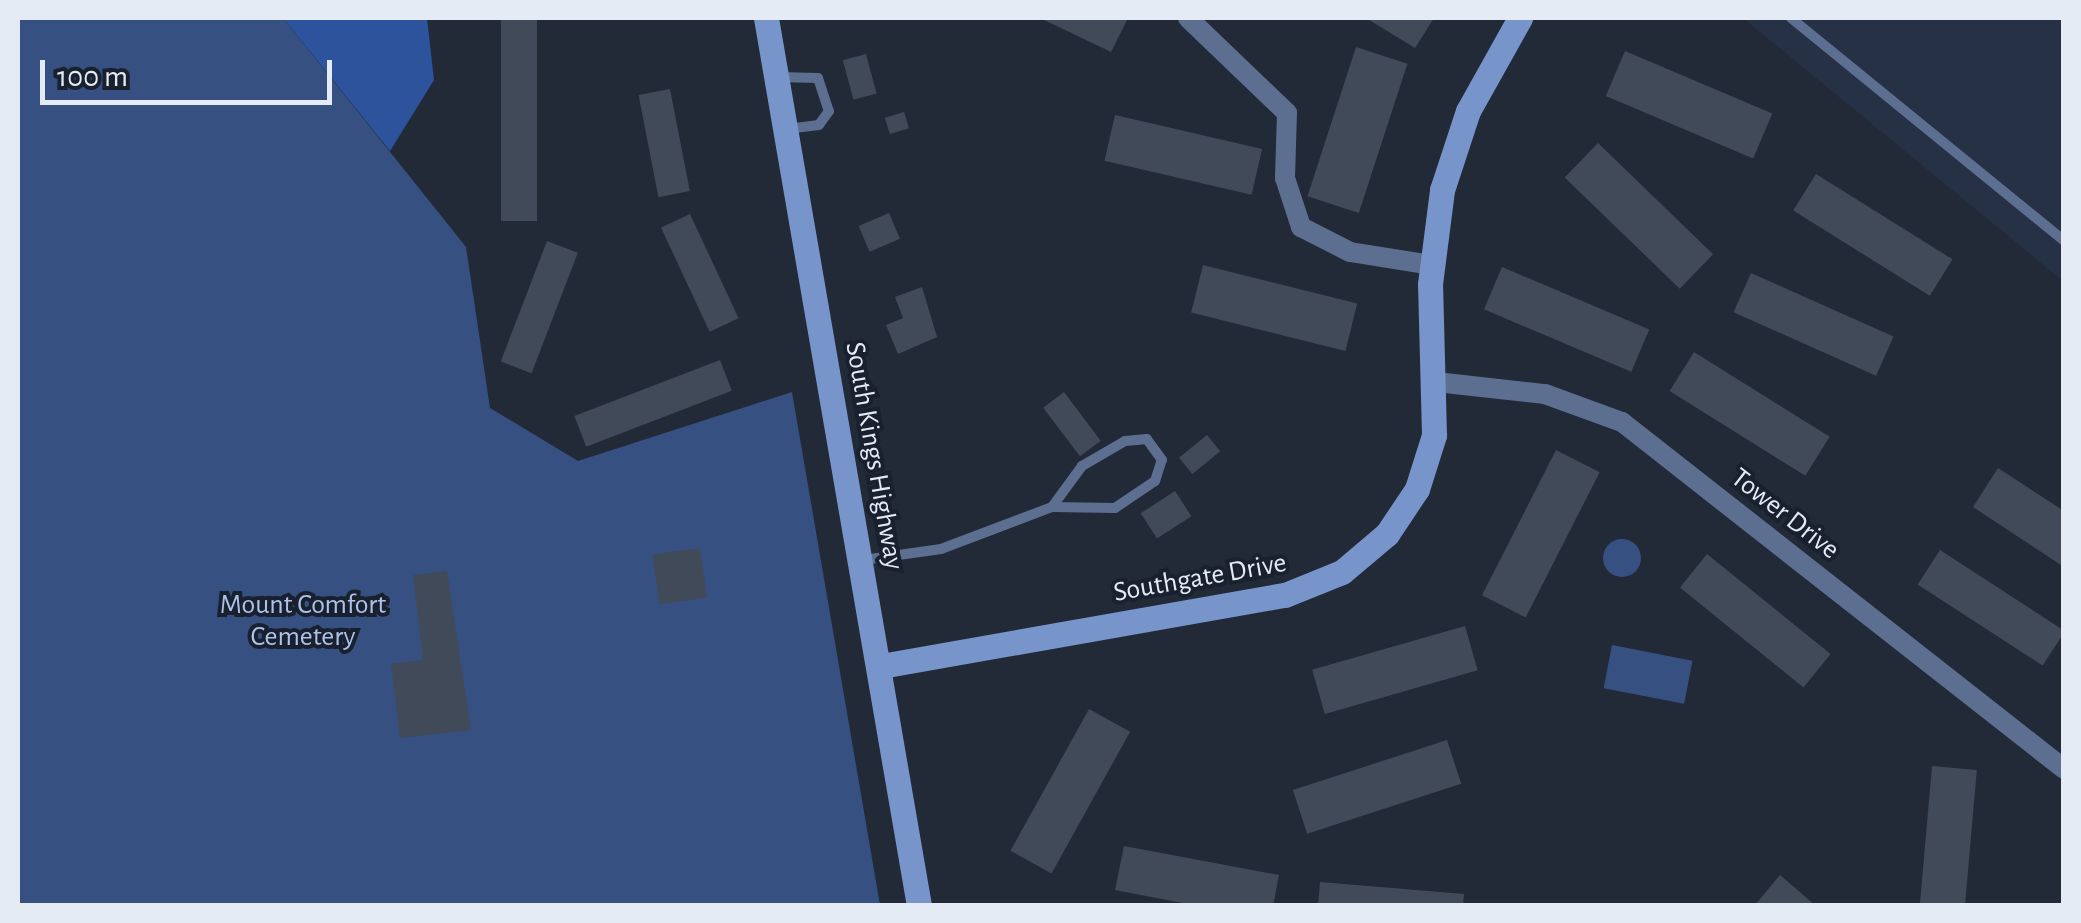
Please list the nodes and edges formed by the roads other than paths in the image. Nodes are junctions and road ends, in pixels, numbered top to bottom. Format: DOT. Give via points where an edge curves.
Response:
graph roads {
  1 [pos="766,18"];
  2 [pos="1188,18"];
  3 [pos="1520,18"];
  4 [pos="1791,18"];
  5 [pos="776,77"];
  6 [pos="786,129"];
  7 [pos="2064,241"];
  8 [pos="1431,265"];
  9 [pos="1436,382"];
  10 [pos="1052,507"];
  11 [pos="862,560"];
  12 [pos="881,666"];
  13 [pos="2064,769"];
  14 [pos="918,906"];
  1 -- 5 [label="street, South Kings Highway"];
  2 -- 8 [label="street" via="1287,114 1285,178 1301,227 1350,252"];
  3 -- 8 [label="street, Southgate Drive" via="1453,150"];
  4 -- 7 [label="lane"];
  5 -- 6 [label="street, South Kings Highway"];
  5 -- 6 [label="lane" via="818,78 828,112 819,125"];
  6 -- 11 [label="street, South Kings Highway"];
  8 -- 9 [label="street, Southgate Drive"];
  9 -- 12 [label="street, Southgate Drive" via="1434,435 1418,489 1386,534 1342,572 1284,596"];
  9 -- 13 [label="street, Tower Drive" via="1545,394 1622,422"];
  10 -- 10 [label="lane" via="1115,508 1155,481 1162,460 1147,439 1125,441 1082,466"];
  10 -- 11 [label="lane" via="940,549"];
  11 -- 12 [label="street, South Kings Highway"];
  12 -- 14 [label="street, South Kings Highway"];
}
